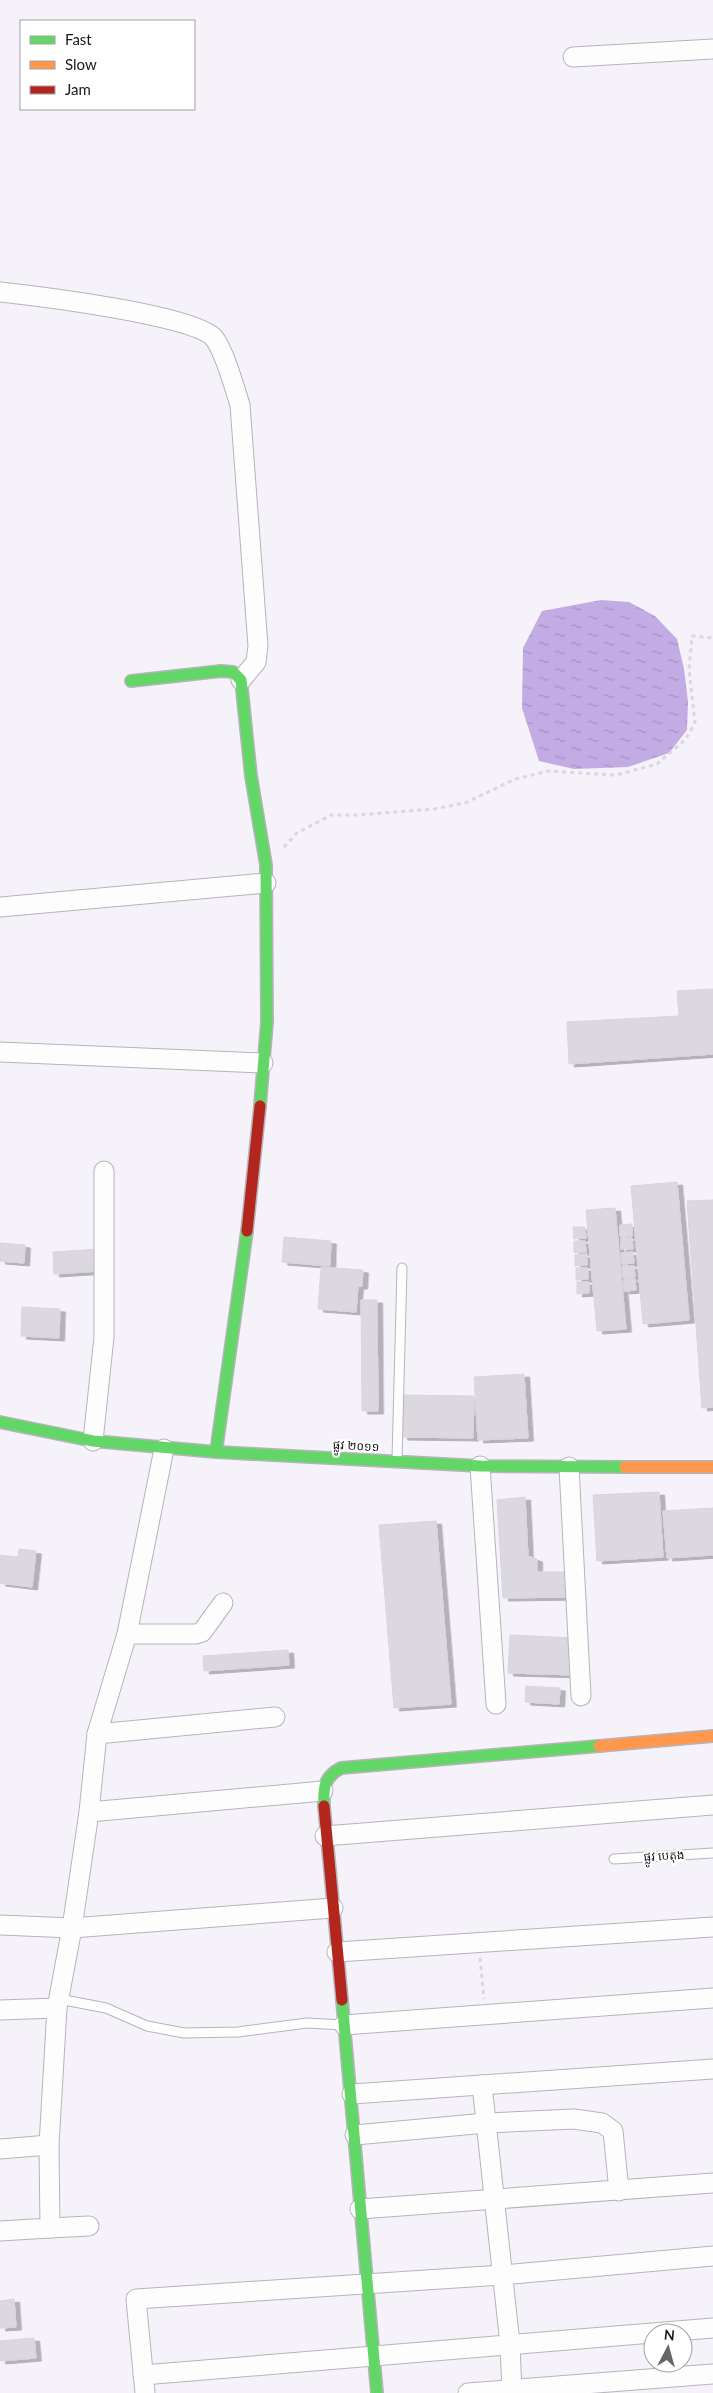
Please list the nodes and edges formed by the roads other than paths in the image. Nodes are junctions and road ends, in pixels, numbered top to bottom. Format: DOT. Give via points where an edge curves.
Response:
graph roads {
  1 [pos="713,49"];
  2 [pos="573,57"];
  3 [pos="0,292"];
  4 [pos="241,680"];
  5 [pos="131,681"];
  6 [pos="266,874"];
  7 [pos="0,906"];
  8 [pos="0,1052"];
  9 [pos="263,1063"];
  10 [pos="104,1171"];
  11 [pos="402,1268"];
  12 [pos="0,1422"];
  13 [pos="93,1441"];
  14 [pos="164,1448"];
  15 [pos="216,1452"];
  16 [pos="396,1462"];
  17 [pos="480,1466"];
  18 [pos="569,1467"];
  19 [pos="713,1467"];
  20 [pos="224,1603"];
  21 [pos="127,1634"];
  22 [pos="581,1696"];
  23 [pos="496,1704"];
  24 [pos="275,1717"];
  25 [pos="97,1734"];
  26 [pos="713,1736"];
  27 [pos="322,1790"];
  28 [pos="713,1805"];
  29 [pos="90,1812"];
  30 [pos="325,1836"];
  31 [pos="713,1853"];
  32 [pos="614,1859"];
  33 [pos="332,1908"];
  34 [pos="0,1925"];
  35 [pos="713,1926"];
  36 [pos="72,1928"];
  37 [pos="337,1952"];
  38 [pos="713,1998"];
  39 [pos="58,2004"];
  40 [pos="0,2010"];
  41 [pos="344,2025"];
  42 [pos="713,2069"];
  43 [pos="482,2085"];
  44 [pos="352,2094"];
  45 [pos="486,2123"];
  46 [pos="355,2135"];
  47 [pos="49,2145"];
  48 [pos="0,2149"];
  49 [pos="713,2183"];
  50 [pos="619,2191"];
  51 [pos="494,2200"];
  52 [pos="360,2209"];
  53 [pos="89,2226"];
  54 [pos="50,2228"];
  55 [pos="0,2231"];
  56 [pos="713,2256"];
  57 [pos="502,2275"];
  58 [pos="368,2284"];
  59 [pos="713,2328"];
  60 [pos="510,2344"];
  61 [pos="374,2356"];
  62 [pos="713,2374"];
  63 [pos="144,2384"];
  64 [pos="512,2391"];
  65 [pos="377,2393"];
  66 [pos="468,2393"];
  1 -- 2 [label="street"];
  3 -- 4 [label="street" via="133,311 197,326 214,338 231,374 240,405 258,646 256,662"];
  4 -- 5 [label="street" via="233,672 221,671"];
  4 -- 6 [label="street"];
  6 -- 7 [label="street"];
  6 -- 9 [label="street" via="268,983"];
  8 -- 9 [label="street"];
  9 -- 15 [label="street" via="252,1196"];
  10 -- 13 [label="street" via="104,1337"];
  11 -- 16 [label="lane"];
  12 -- 13 [label="street, ផ្លូវ ២០១១"];
  13 -- 14 [label="street, ផ្លូវ ២០១១"];
  14 -- 15 [label="street, ផ្លូវ ២០១១"];
  14 -- 21 [label="street"];
  15 -- 16 [label="street, ផ្លូវ ២០១១"];
  16 -- 17 [label="street, ផ្លូវ ២០១១"];
  17 -- 18 [label="street, ផ្លូវ ២០១១"];
  17 -- 23 [label="street"];
  18 -- 19 [label="street, ផ្លូវ ២០១១"];
  18 -- 22 [label="street"];
  20 -- 21 [label="street" via="202,1632 196,1634"];
  21 -- 25 [label="street"];
  24 -- 25 [label="street"];
  25 -- 29 [label="street"];
  26 -- 27 [label="street" via="341,1768 330,1774"];
  27 -- 29 [label="street"];
  27 -- 30 [label="street"];
  28 -- 30 [label="street"];
  29 -- 36 [label="street"];
  30 -- 33 [label="street"];
  31 -- 32 [label="lane, ផ្លូវ បេតុង"];
  33 -- 36 [label="street"];
  33 -- 37 [label="street"];
  34 -- 36 [label="street"];
  35 -- 37 [label="street"];
  36 -- 39 [label="street"];
  37 -- 41 [label="street"];
  38 -- 41 [label="street"];
  39 -- 40 [label="street"];
  39 -- 41 [label="lane" via="106,2008 147,2026 184,2033 238,2032 306,2023"];
  39 -- 47 [label="street"];
  41 -- 44 [label="street"];
  42 -- 43 [label="street"];
  43 -- 44 [label="street"];
  43 -- 45 [label="street"];
  44 -- 46 [label="street"];
  45 -- 46 [label="street"];
  45 -- 50 [label="street" via="574,2119 608,2126 613,2131"];
  45 -- 51 [label="street"];
  46 -- 52 [label="street"];
  47 -- 48 [label="street"];
  47 -- 54 [label="street"];
  49 -- 50 [label="street"];
  50 -- 51 [label="street"];
  51 -- 52 [label="street"];
  51 -- 57 [label="street"];
  52 -- 58 [label="street"];
  53 -- 54 [label="street"];
  54 -- 55 [label="street"];
  56 -- 57 [label="street"];
  57 -- 58 [label="street"];
  57 -- 60 [label="street"];
  58 -- 61 [label="street"];
  58 -- 63 [label="street" via="136,2300"];
  59 -- 60 [label="street"];
  60 -- 61 [label="street"];
  60 -- 64 [label="street"];
  61 -- 63 [label="street"];
  61 -- 65 [label="street"];
  62 -- 64 [label="street"];
  64 -- 66 [label="street"];
}
